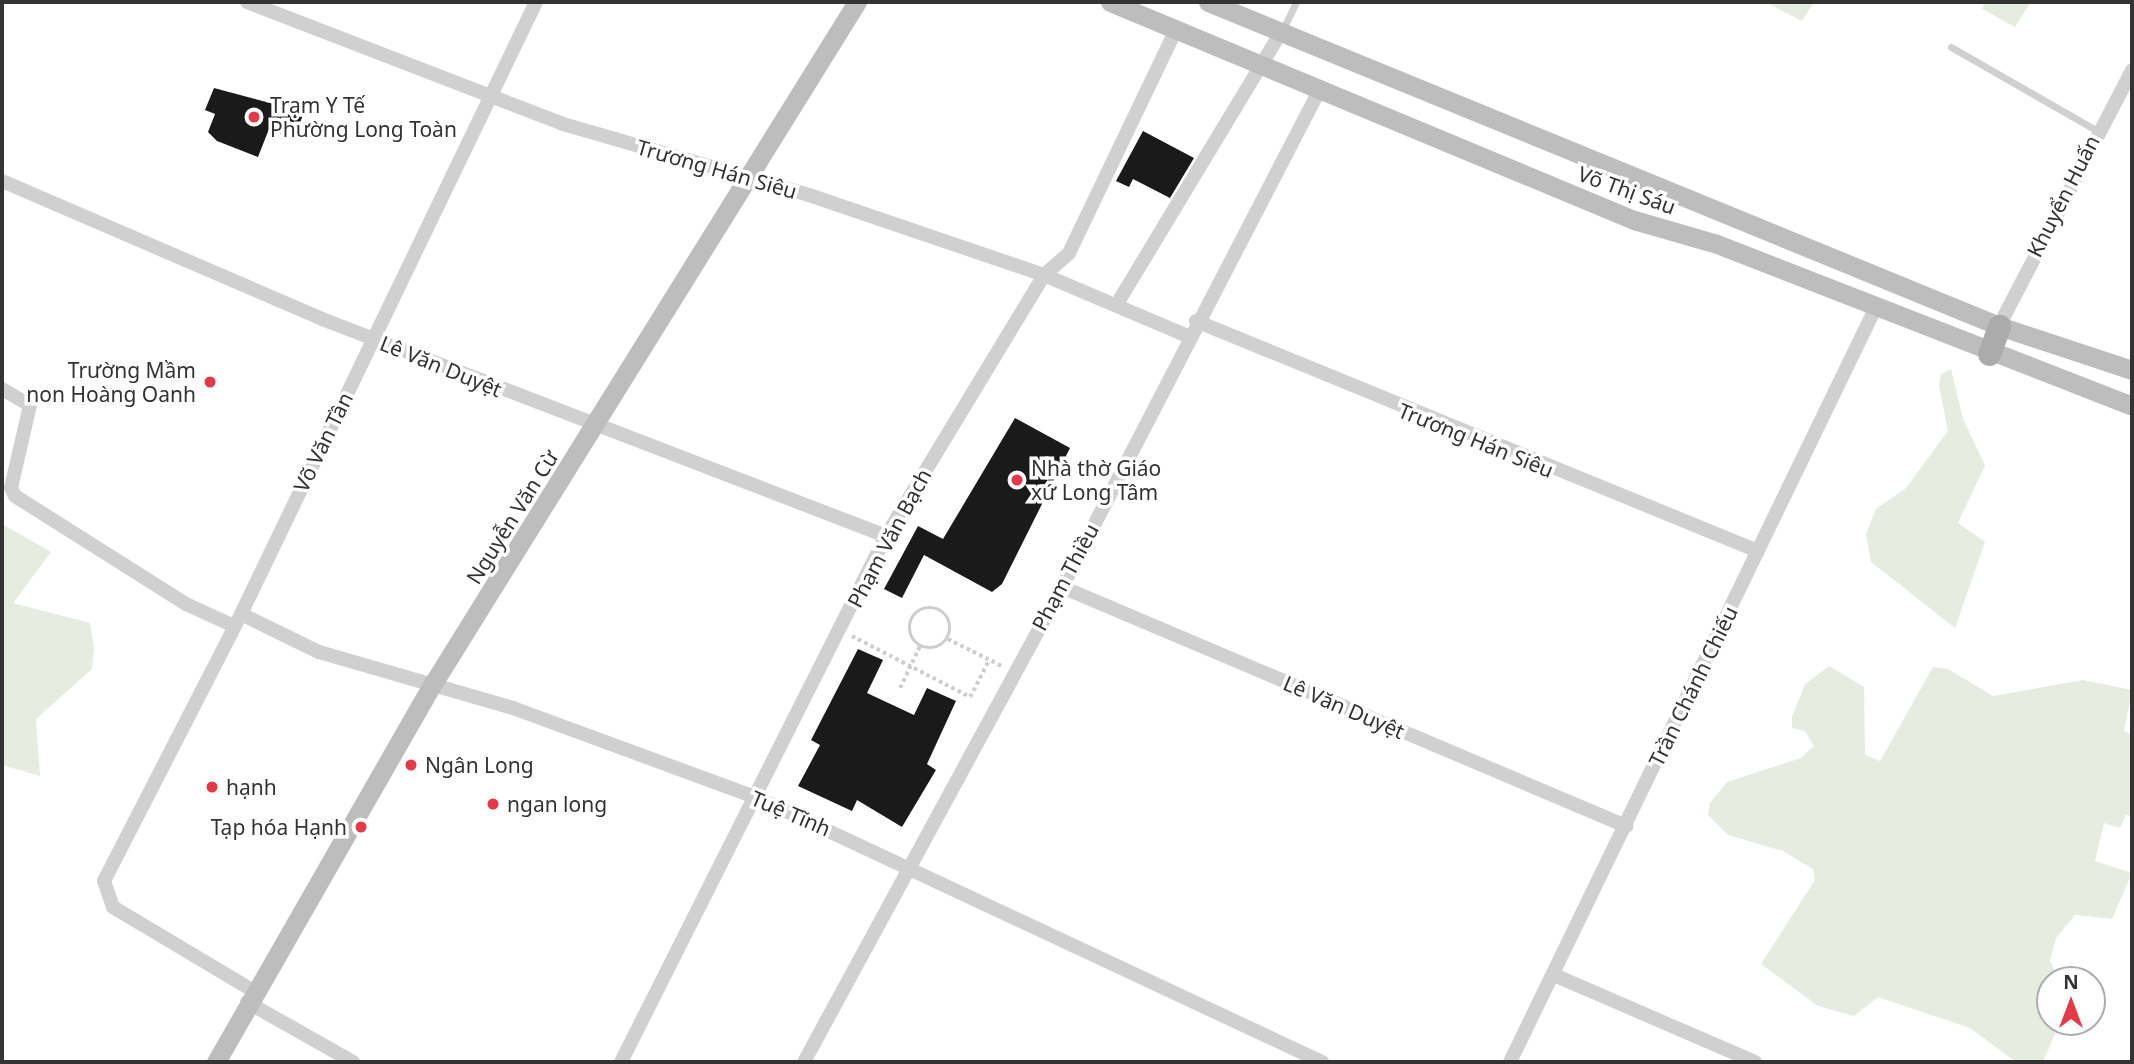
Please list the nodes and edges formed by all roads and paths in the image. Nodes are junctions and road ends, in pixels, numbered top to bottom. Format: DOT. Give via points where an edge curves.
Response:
graph roads {
  1 [pos="247,2"];
  2 [pos="536,2"];
  3 [pos="857,2"];
  4 [pos="1110,2"];
  5 [pos="1208,2"];
  6 [pos="1296,2"];
  7 [pos="1177,28"];
  8 [pos="1282,31"];
  9 [pos="1951,47"];
  10 [pos="1262,61"];
  11 [pos="2132,70"];
  12 [pos="1321,89"];
  13 [pos="489,97"];
  14 [pos="2096,130"];
  15 [pos="2,181"];
  16 [pos="746,182"];
  17 [pos="1044,275"];
  18 [pos="1116,304"];
  19 [pos="1875,309"];
  20 [pos="1196,321"];
  21 [pos="1999,326"];
  22 [pos="1188,336"];
  23 [pos="372,339"];
  24 [pos="1989,354"];
  25 [pos="2132,370"];
  26 [pos="2,389"];
  27 [pos="2132,406"];
  28 [pos="594,426"];
  29 [pos="886,536"];
  30 [pos="1758,551"];
  31 [pos="1062,587"];
  32 [pos="238,620"];
  33 [pos="841,630"];
  34 [pos="948,639"];
  35 [pos="920,646"];
  36 [pos="989,660"];
  37 [pos="911,666"];
  38 [pos="1002,666"];
  39 [pos="434,682"];
  40 [pos="900,688"];
  41 [pos="758,798"];
  42 [pos="1626,826"];
  43 [pos="908,864"];
  44 [pos="1555,975"];
  45 [pos="250,996"];
  46 [pos="626,1060"];
  47 [pos="216,1062"];
  48 [pos="353,1062"];
  49 [pos="804,1062"];
  50 [pos="1322,1062"];
  51 [pos="1510,1062"];
  52 [pos="1755,1062"];
  1 -- 13 [label="street, Trương Hán Siêu"];
  2 -- 13 [label="street, Võ Văn Tần"];
  3 -- 16 [label="main road, Nguyễn Văn Cừ"];
  4 -- 7 [label="main road, Võ Thị Sáu"];
  5 -- 8 [label="main road, Võ Thị Sáu"];
  6 -- 8 [label="lane"];
  7 -- 10 [label="main road, Võ Thị Sáu"];
  7 -- 17 [label="street, Phạm Văn Bạch" via="1069,253"];
  8 -- 10 [label="street"];
  8 -- 21 [label="main road, Võ Thị Sáu"];
  9 -- 14 [label="lane"];
  10 -- 12 [label="main road, Võ Thị Sáu"];
  10 -- 18 [label="street"];
  11 -- 14 [label="street, Khuyển Huấn"];
  12 -- 19 [label="main road, Võ Thị Sáu" via="1634,220 1717,244"];
  12 -- 20 [label="street, Phạm Thiều"];
  13 -- 16 [label="street, Trương Hán Siêu"];
  13 -- 23 [label="street, Võ Văn Tần"];
  14 -- 21 [label="street, Khuyển Huấn"];
  15 -- 23 [label="street, Lê Văn Duyệt"];
  16 -- 17 [label="street, Trương Hán Siêu" via="809,195"];
  16 -- 28 [label="main road, Nguyễn Văn Cừ"];
  17 -- 18 [label="street, Trương Hán Siêu"];
  17 -- 29 [label="street, Phạm Văn Bạch"];
  18 -- 22 [label="street, Trương Hán Siêu"];
  19 -- 24 [label="main road, Võ Thị Sáu"];
  19 -- 30 [label="street, Trần Chánh Chiếu"];
  20 -- 22 [label="street, Phạm Thiều"];
  20 -- 30 [label="street, Trương Hán Siêu"];
  21 -- 24 [label="main road"];
  21 -- 25 [label="main road, Võ Thị Sáu"];
  22 -- 31 [label="street, Phạm Thiều"];
  23 -- 28 [label="street, Lê Văn Duyệt"];
  23 -- 32 [label="street, Võ Văn Tần"];
  24 -- 27 [label="main road, Võ Thị Sáu"];
  26 -- 32 [label="street, Tuệ Tĩnh" via="30,405 11,488 15,496 186,604"];
  28 -- 29 [label="street, Lê Văn Duyệt"];
  28 -- 39 [label="main road, Nguyễn Văn Cừ"];
  29 -- 33 [label="street, Phạm Văn Bạch"];
  30 -- 42 [label="street, Trần Chánh Chiếu"];
  31 -- 42 [label="street, Lê Văn Duyệt"];
  31 -- 43 [label="street, Phạm Thiều"];
  32 -- 39 [label="street, Tuệ Tĩnh" via="319,652"];
  32 -- 45 [label="street, Võ Văn Tần" via="104,881 113,907"];
  33 -- 37 [label="path"];
  33 -- 41 [label="street, Phạm Văn Bạch"];
  34 -- 35 [label="path" via="934,648"];
  34 -- 35 [label="path" via="948,618 925,608 911,622"];
  34 -- 36 [label="path"];
  35 -- 37 [label="path"];
  36 -- 37 [label="path" via="970,697"];
  36 -- 38 [label="path"];
  37 -- 40 [label="path"];
  39 -- 41 [label="street, Tuệ Tĩnh"];
  39 -- 45 [label="main road, Nguyễn Văn Cừ"];
  41 -- 43 [label="street, Tuệ Tĩnh"];
  41 -- 46 [label="street, Phạm Văn Bạch"];
  42 -- 44 [label="street, Trần Chánh Chiếu"];
  43 -- 49 [label="street, Phạm Thiều"];
  43 -- 50 [label="street, Tuệ Tĩnh"];
  44 -- 51 [label="street, Trần Chánh Chiếu"];
  44 -- 52 [label="street"];
  45 -- 47 [label="main road, Nguyễn Văn Cừ"];
  45 -- 48 [label="street"];
}
